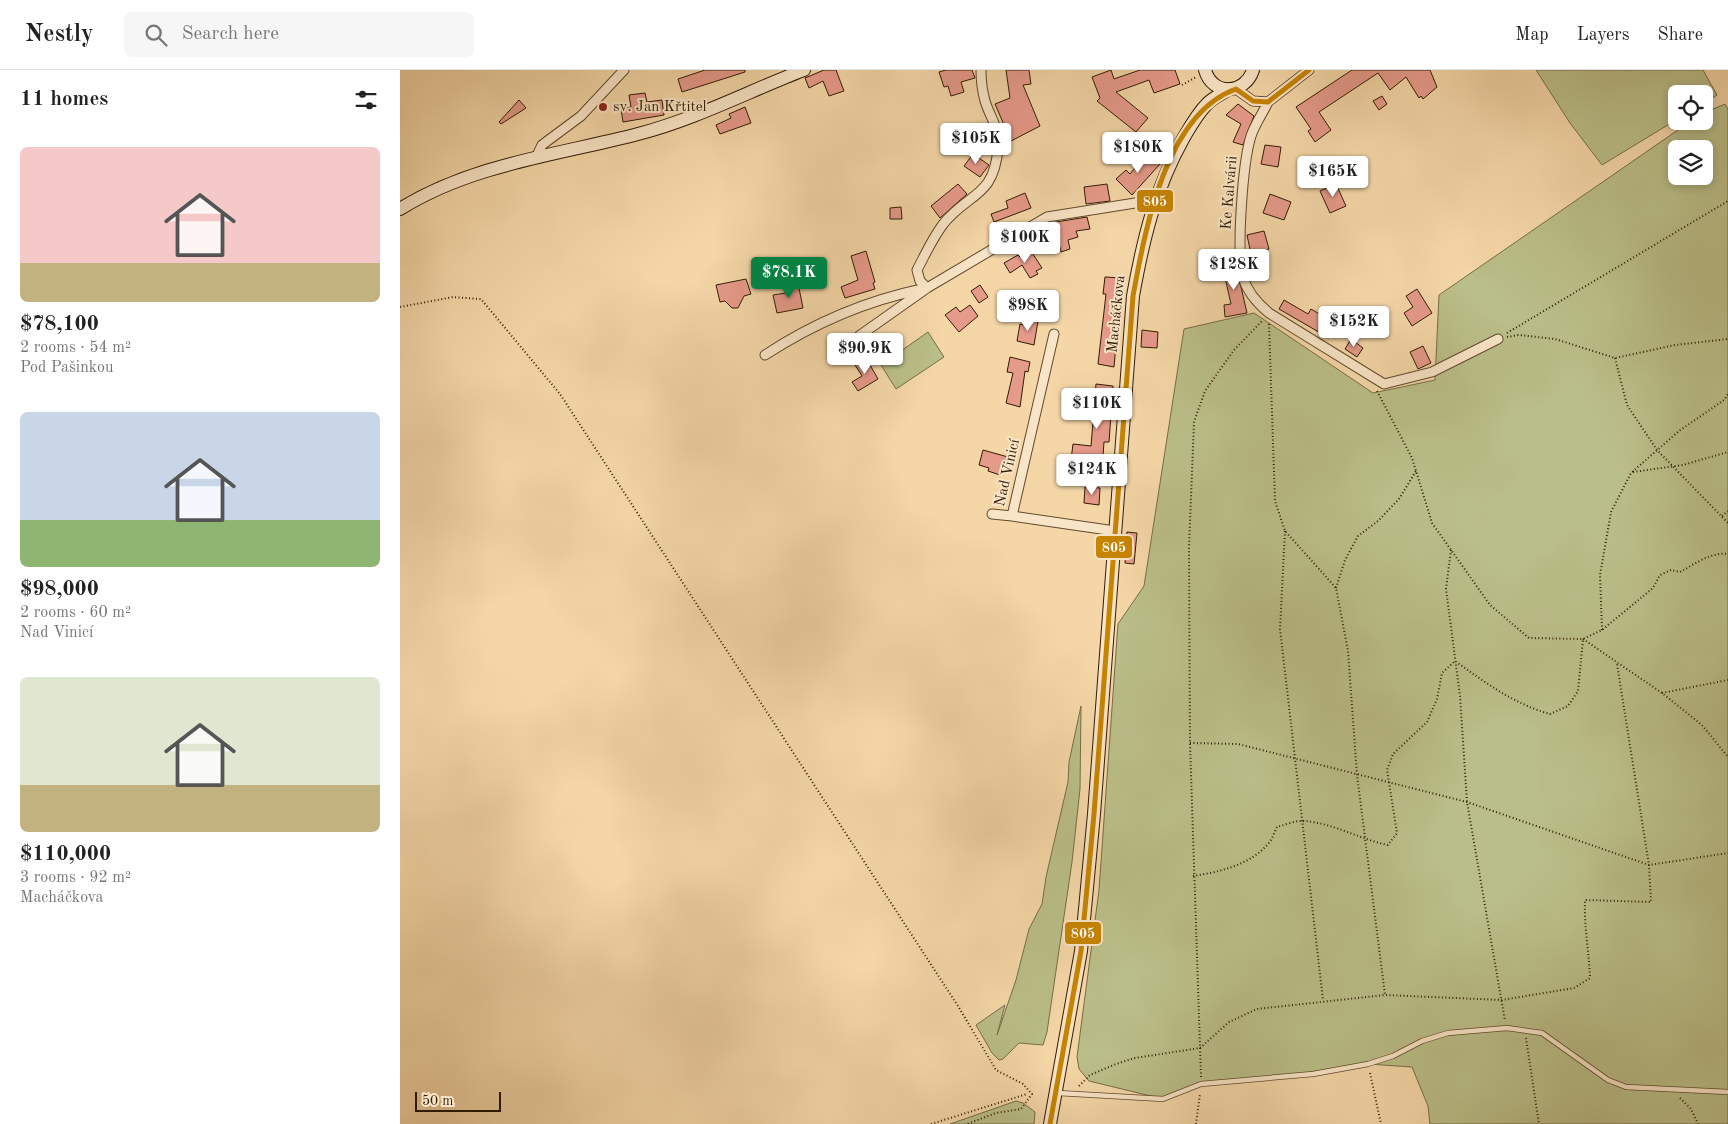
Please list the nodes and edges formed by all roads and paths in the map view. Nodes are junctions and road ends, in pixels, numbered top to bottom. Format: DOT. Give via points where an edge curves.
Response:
graph roads {
  1 [pos="624,70"];
  2 [pos="804,70"];
  3 [pos="981,70"];
  4 [pos="1253,70"];
  5 [pos="1309,70"];
  6 [pos="1205,76"];
  7 [pos="1182,85"];
  8 [pos="1233,89"];
  9 [pos="1268,102"];
  10 [pos="1207,103"];
  11 [pos="532,159"];
  12 [pos="1154,200"];
  13 [pos="1728,201"];
  14 [pos="400,209"];
  15 [pos="928,288"];
  16 [pos="400,307"];
  17 [pos="1269,313"];
  18 [pos="1054,334"];
  19 [pos="1498,339"];
  20 [pos="1728,339"];
  21 [pos="853,350"];
  22 [pos="765,355"];
  23 [pos="1615,358"];
  24 [pos="1369,376"];
  25 [pos="1728,394"];
  26 [pos="1657,450"];
  27 [pos="1728,452"];
  28 [pos="1672,466"];
  29 [pos="1416,471"];
  30 [pos="1631,473"];
  31 [pos="1728,511"];
  32 [pos="992,514"];
  33 [pos="1012,516"];
  34 [pos="1721,517"];
  35 [pos="1728,523"];
  36 [pos="1285,531"];
  37 [pos="1114,538"];
  38 [pos="1450,550"];
  39 [pos="1728,554"];
  40 [pos="1336,588"];
  41 [pos="1602,630"];
  42 [pos="1583,639"];
  43 [pos="1455,661"];
  44 [pos="1617,664"];
  45 [pos="1728,680"];
  46 [pos="1662,693"];
  47 [pos="1190,743"];
  48 [pos="1728,757"];
  49 [pos="1297,759"];
  50 [pos="1357,775"];
  51 [pos="1390,783"];
  52 [pos="1467,802"];
  53 [pos="1304,821"];
  54 [pos="1365,840"];
  55 [pos="1728,853"];
  56 [pos="1649,865"];
  57 [pos="1194,876"];
  58 [pos="1385,995"];
  59 [pos="1323,1000"];
  60 [pos="1502,1000"];
  61 [pos="1506,1028"];
  62 [pos="1525,1031"];
  63 [pos="1200,1048"];
  64 [pos="1368,1064"];
  65 [pos="1202,1084"];
  66 [pos="1671,1089"];
  67 [pos="1075,1090"];
  68 [pos="1728,1092"];
  69 [pos="1057,1093"];
  70 [pos="1027,1094"];
  71 [pos="931,1124"];
  72 [pos="967,1124"];
  73 [pos="1050,1124"];
  74 [pos="1196,1124"];
  75 [pos="1381,1124"];
  76 [pos="1539,1124"];
  77 [pos="1698,1124"];
  1 -- 11 [label="street" via="591,107 542,145"];
  2 -- 11 [label="street" via="670,124"];
  3 -- 15 [label="street" via="985,102 996,125 998,148 994,176 977,196 945,223 929,248 917,270 920,282"];
  4 -- 8 [label="street" via="1248,81"];
  5 -- 9 [label="street"];
  6 -- 7 [label="path"];
  6 -- 8 [label="street" via="1222,89"];
  6 -- 10 [label="street"];
  8 -- 9 [label="street" via="1253,101"];
  8 -- 10 [label="street"];
  9 -- 17 [label="street, Ke Kalvárii" via="1251,135 1248,149 1240,241 1243,276 1248,290"];
  10 -- 12 [label="street, Macháčkova" via="1173,156"];
  11 -- 14 [label="street" via="463,178 424,194"];
  12 -- 15 [label="street" via="1047,217"];
  12 -- 37 [label="street, Macháčkova" via="1133,296"];
  13 -- 19 [label="path"];
  15 -- 21 [label="street" via="859,336"];
  15 -- 22 [label="street" via="868,303 833,316"];
  16 -- 72 [label="path" via="453,297 481,299 560,394 996,1070 1023,1084 1032,1094 1021,1109 996,1113"];
  17 -- 24 [label="street, Ke Kalvárii"];
  17 -- 36 [label="path" via="1275,502"];
  17 -- 47 [label="path" via="1234,350 1205,391 1194,422 1189,547"];
  18 -- 33 [label="street, Nad Vinicí"];
  19 -- 23 [label="path" via="1519,336 1555,338"];
  19 -- 24 [label="street, Ke Kalvárii" via="1432,372 1384,384"];
  20 -- 23 [label="path" via="1675,345"];
  23 -- 26 [label="path" via="1627,405"];
  24 -- 29 [label="path"];
  25 -- 26 [label="path"];
  26 -- 28 [label="path"];
  26 -- 30 [label="path"];
  27 -- 28 [label="path"];
  28 -- 30 [label="path"];
  28 -- 34 [label="path"];
  29 -- 38 [label="path" via="1432,523"];
  29 -- 40 [label="path" via="1399,499 1358,536 1345,560"];
  30 -- 41 [label="path" via="1611,512 1600,575"];
  31 -- 34 [label="path"];
  32 -- 33 [label="street"];
  33 -- 37 [label="street, Nad Vinicí"];
  34 -- 35 [label="path"];
  36 -- 40 [label="path"];
  36 -- 49 [label="path" via="1280,629"];
  37 -- 69 [label="street, Macháčkova" via="1081,951"];
  38 -- 42 [label="path" via="1490,605 1529,638"];
  38 -- 43 [label="path" via="1446,589"];
  39 -- 41 [label="path" via="1703,559 1680,572 1671,570 1660,575 1653,588"];
  40 -- 50 [label="path" via="1348,651"];
  41 -- 42 [label="path"];
  42 -- 43 [label="path" via="1578,691 1568,706 1550,714 1527,708 1494,690"];
  42 -- 44 [label="path"];
  43 -- 51 [label="path" via="1442,673 1437,699 1427,722 1393,754 1387,770"];
  43 -- 52 [label="path"];
  44 -- 46 [label="path"];
  44 -- 56 [label="path"];
  45 -- 46 [label="path"];
  46 -- 48 [label="path" via="1702,725"];
  47 -- 49 [label="path" via="1238,744"];
  47 -- 57 [label="path"];
  49 -- 50 [label="path"];
  49 -- 53 [label="path"];
  50 -- 51 [label="path"];
  50 -- 54 [label="path"];
  51 -- 52 [label="path"];
  51 -- 54 [label="path" via="1397,833 1388,845"];
  52 -- 56 [label="path"];
  52 -- 60 [label="path"];
  53 -- 54 [label="path" via="1331,826"];
  53 -- 57 [label="path" via="1277,827 1268,844 1242,864"];
  53 -- 59 [label="path"];
  54 -- 58 [label="path"];
  55 -- 56 [label="path"];
  56 -- 60 [label="path" via="1651,902 1585,900 1584,924 1590,978 1574,988"];
  57 -- 63 [label="path"];
  58 -- 59 [label="path"];
  58 -- 60 [label="path"];
  59 -- 63 [label="path" via="1257,1009 1229,1022"];
  60 -- 61 [label="path"];
  61 -- 62 [label="lane"];
  61 -- 64 [label="lane" via="1422,1040 1393,1056"];
  62 -- 66 [label="lane" via="1542,1033 1608,1080 1626,1086"];
  62 -- 76 [label="path"];
  63 -- 65 [label="path"];
  63 -- 67 [label="path" via="1116,1064 1090,1075"];
  64 -- 65 [label="lane" via="1314,1074"];
  64 -- 75 [label="path"];
  65 -- 69 [label="lane" via="1162,1099"];
  65 -- 74 [label="path"];
  66 -- 68 [label="lane"];
  66 -- 77 [label="path" via="1691,1109"];
  69 -- 73 [label="street, Macháčkova"];
  70 -- 71 [label="path"];
}
